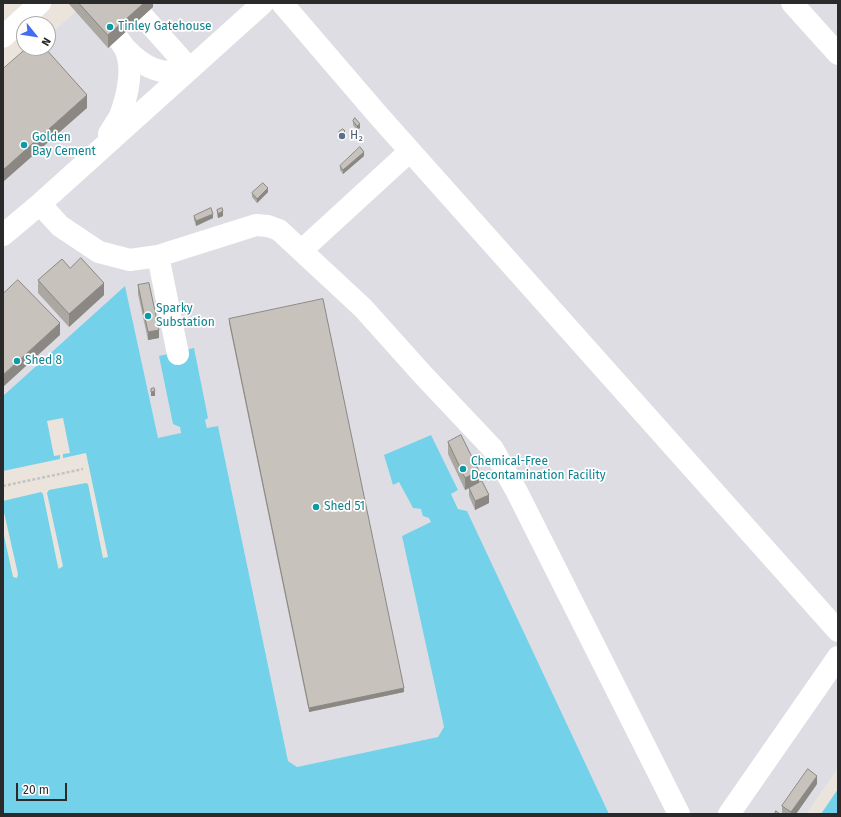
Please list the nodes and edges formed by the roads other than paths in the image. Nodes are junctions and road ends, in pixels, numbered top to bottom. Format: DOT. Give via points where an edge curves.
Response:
graph roads {
  1 [pos="40,3"];
  2 [pos="85,3"];
  3 [pos="131,3"];
  4 [pos="263,3"];
  5 [pos="282,3"];
  6 [pos="792,3"];
  7 [pos="3,37"];
  8 [pos="124,48"];
  9 [pos="838,54"];
  10 [pos="190,69"];
  11 [pos="101,147"];
  12 [pos="410,151"];
  13 [pos="40,204"];
  14 [pos="3,235"];
  15 [pos="302,250"];
  16 [pos="158,256"];
  17 [pos="178,354"];
  18 [pos="838,632"];
  19 [pos="838,657"];
  20 [pos="680,814"];
  21 [pos="729,814"];
  1 -- 7 [label="street"];
  2 -- 8 [label="street"];
  3 -- 10 [label="street"];
  4 -- 10 [label="street"];
  5 -- 12 [label="street"];
  6 -- 9 [label="street"];
  8 -- 10 [label="street" via="146,66 162,72"];
  8 -- 11 [label="street" via="129,63 130,79 119,117"];
  10 -- 11 [label="street"];
  11 -- 13 [label="street"];
  12 -- 15 [label="street"];
  12 -- 18 [label="street"];
  13 -- 14 [label="street"];
  13 -- 16 [label="street" via="60,226 99,252 130,260"];
  15 -- 16 [label="street" via="279,230 256,225"];
  15 -- 20 [label="street" via="363,308 493,449 518,492"];
  16 -- 17 [label="street"];
  19 -- 21 [label="street"];
}
